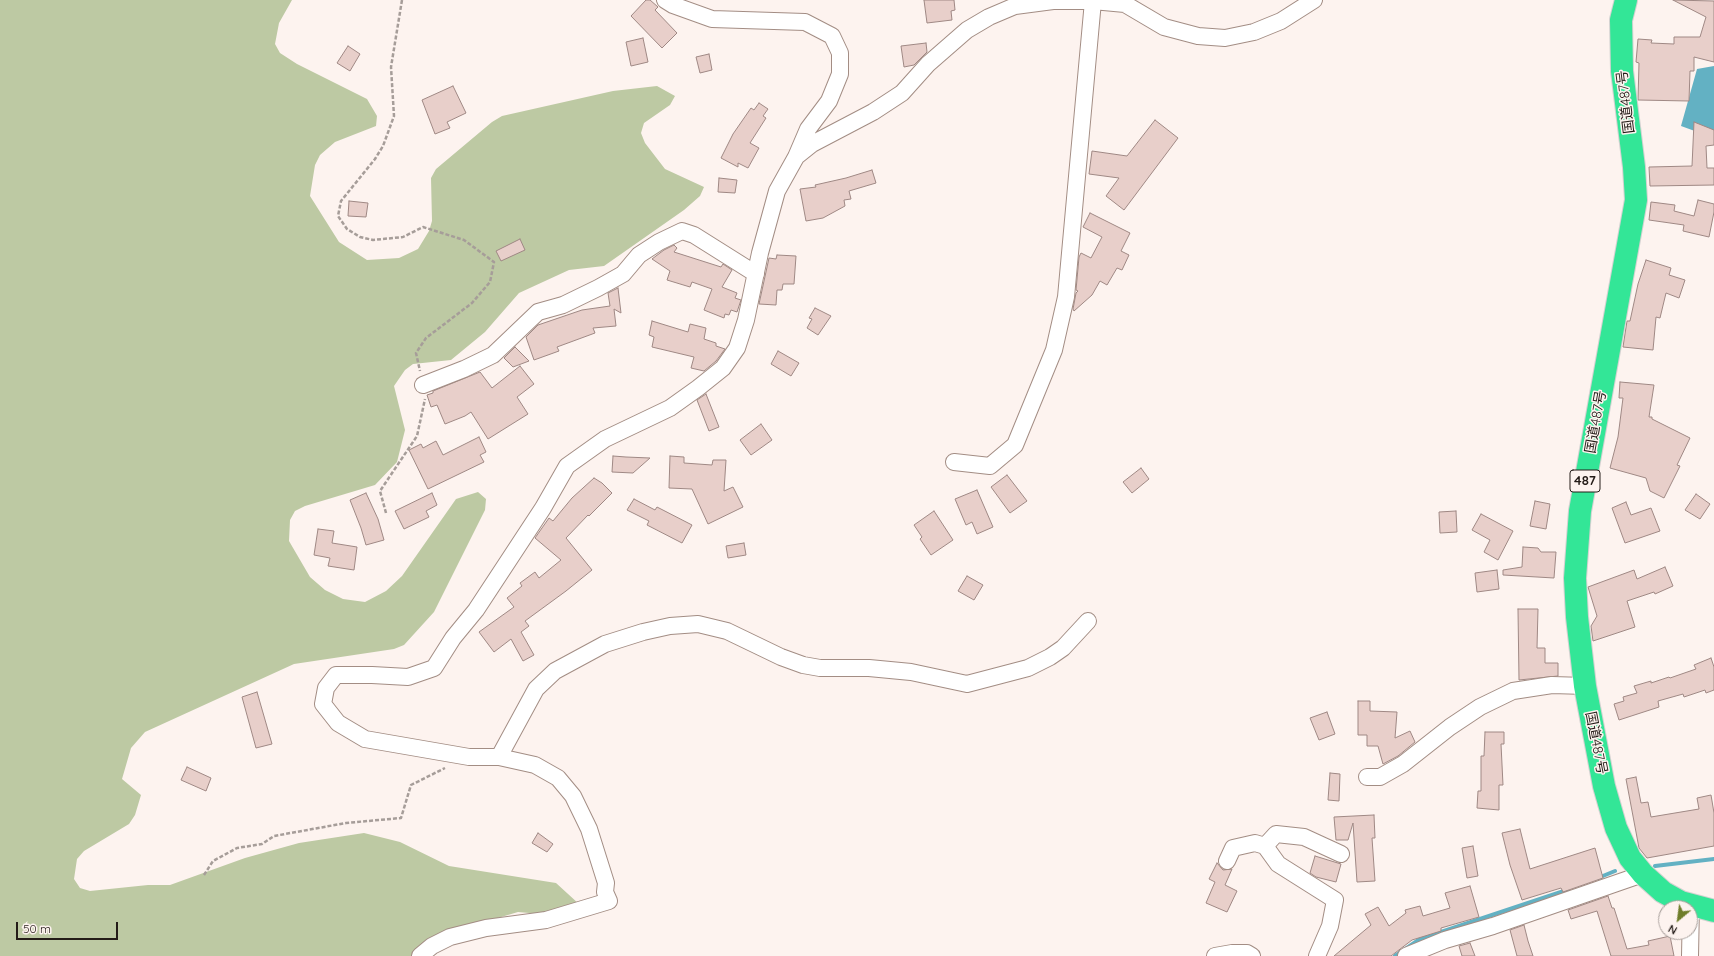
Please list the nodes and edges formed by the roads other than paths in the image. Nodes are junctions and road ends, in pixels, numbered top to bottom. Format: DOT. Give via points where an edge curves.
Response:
graph roads {
  1 [pos="665,0"];
  2 [pos="1314,0"];
  3 [pos="1626,0"];
  4 [pos="1093,1"];
  5 [pos="1125,2"];
  6 [pos="796,157"];
  7 [pos="756,274"];
  8 [pos="423,386"];
  9 [pos="954,462"];
  10 [pos="1088,621"];
  11 [pos="1585,686"];
  12 [pos="499,757"];
  13 [pos="1367,777"];
  14 [pos="1265,846"];
  15 [pos="1341,854"];
  16 [pos="1228,861"];
  17 [pos="1643,874"];
  18 [pos="1677,900"];
  19 [pos="1698,907"];
  20 [pos="1714,911"];
  21 [pos="1690,940"];
  22 [pos="420,956"];
  23 [pos="1215,956"];
  24 [pos="1252,956"];
  25 [pos="1317,956"];
  26 [pos="1406,956"];
  27 [pos="1690,956"];
  1 -- 6 [label="street" via="712,20 805,22 832,36 840,53 840,74 829,100 808,129"];
  2 -- 5 [label="street" via="1281,21 1254,32 1225,38 1198,36 1164,27"];
  3 -- 11 [label="highway, 国道487号 / 487" via="1621,20 1622,71 1636,200 1580,511 1575,578"];
  4 -- 5 [label="street"];
  4 -- 6 [label="street" via="1053,1 1015,6 989,17 967,30 928,64 902,93 873,112 812,144"];
  4 -- 9 [label="street" via="1066,297 1054,350 1015,445 990,466"];
  6 -- 7 [label="street" via="777,190"];
  7 -- 8 [label="street" via="694,235 682,231 638,254 623,274 563,304 538,312 493,354"];
  7 -- 12 [label="street" via="737,348 723,368 670,408 604,439 567,466 476,610 453,638 434,668 408,677 336,675 326,688 323,704 338,723 365,740 469,757"];
  10 -- 12 [label="street" via="1050,657 1028,668 967,684 911,672 803,665 726,631 698,624 670,626 643,632 605,644 555,670 536,689"];
  11 -- 13 [label="street" via="1552,685 1514,691 1480,706 1403,764 1380,777"];
  11 -- 17 [label="highway, 国道487号 / 487" via="1604,786 1616,828 1630,858"];
  12 -- 22 [label="street" via="535,765 558,778 573,796 589,829 609,901 546,920 486,928 450,937 432,946"];
  14 -- 15 [label="street" via="1276,834 1304,837"];
  14 -- 16 [label="street" via="1255,843 1233,848"];
  14 -- 25 [label="street" via="1278,864 1335,900 1330,926"];
  17 -- 18 [label="highway, 国道487号 / 487" via="1663,892"];
  17 -- 26 [label="street" via="1445,940"];
  19 -- 20 [label="highway, 国道487号 / 487"];
  21 -- 27 [label="street"];
  23 -- 24 [label="street" via="1247,953"];
}
